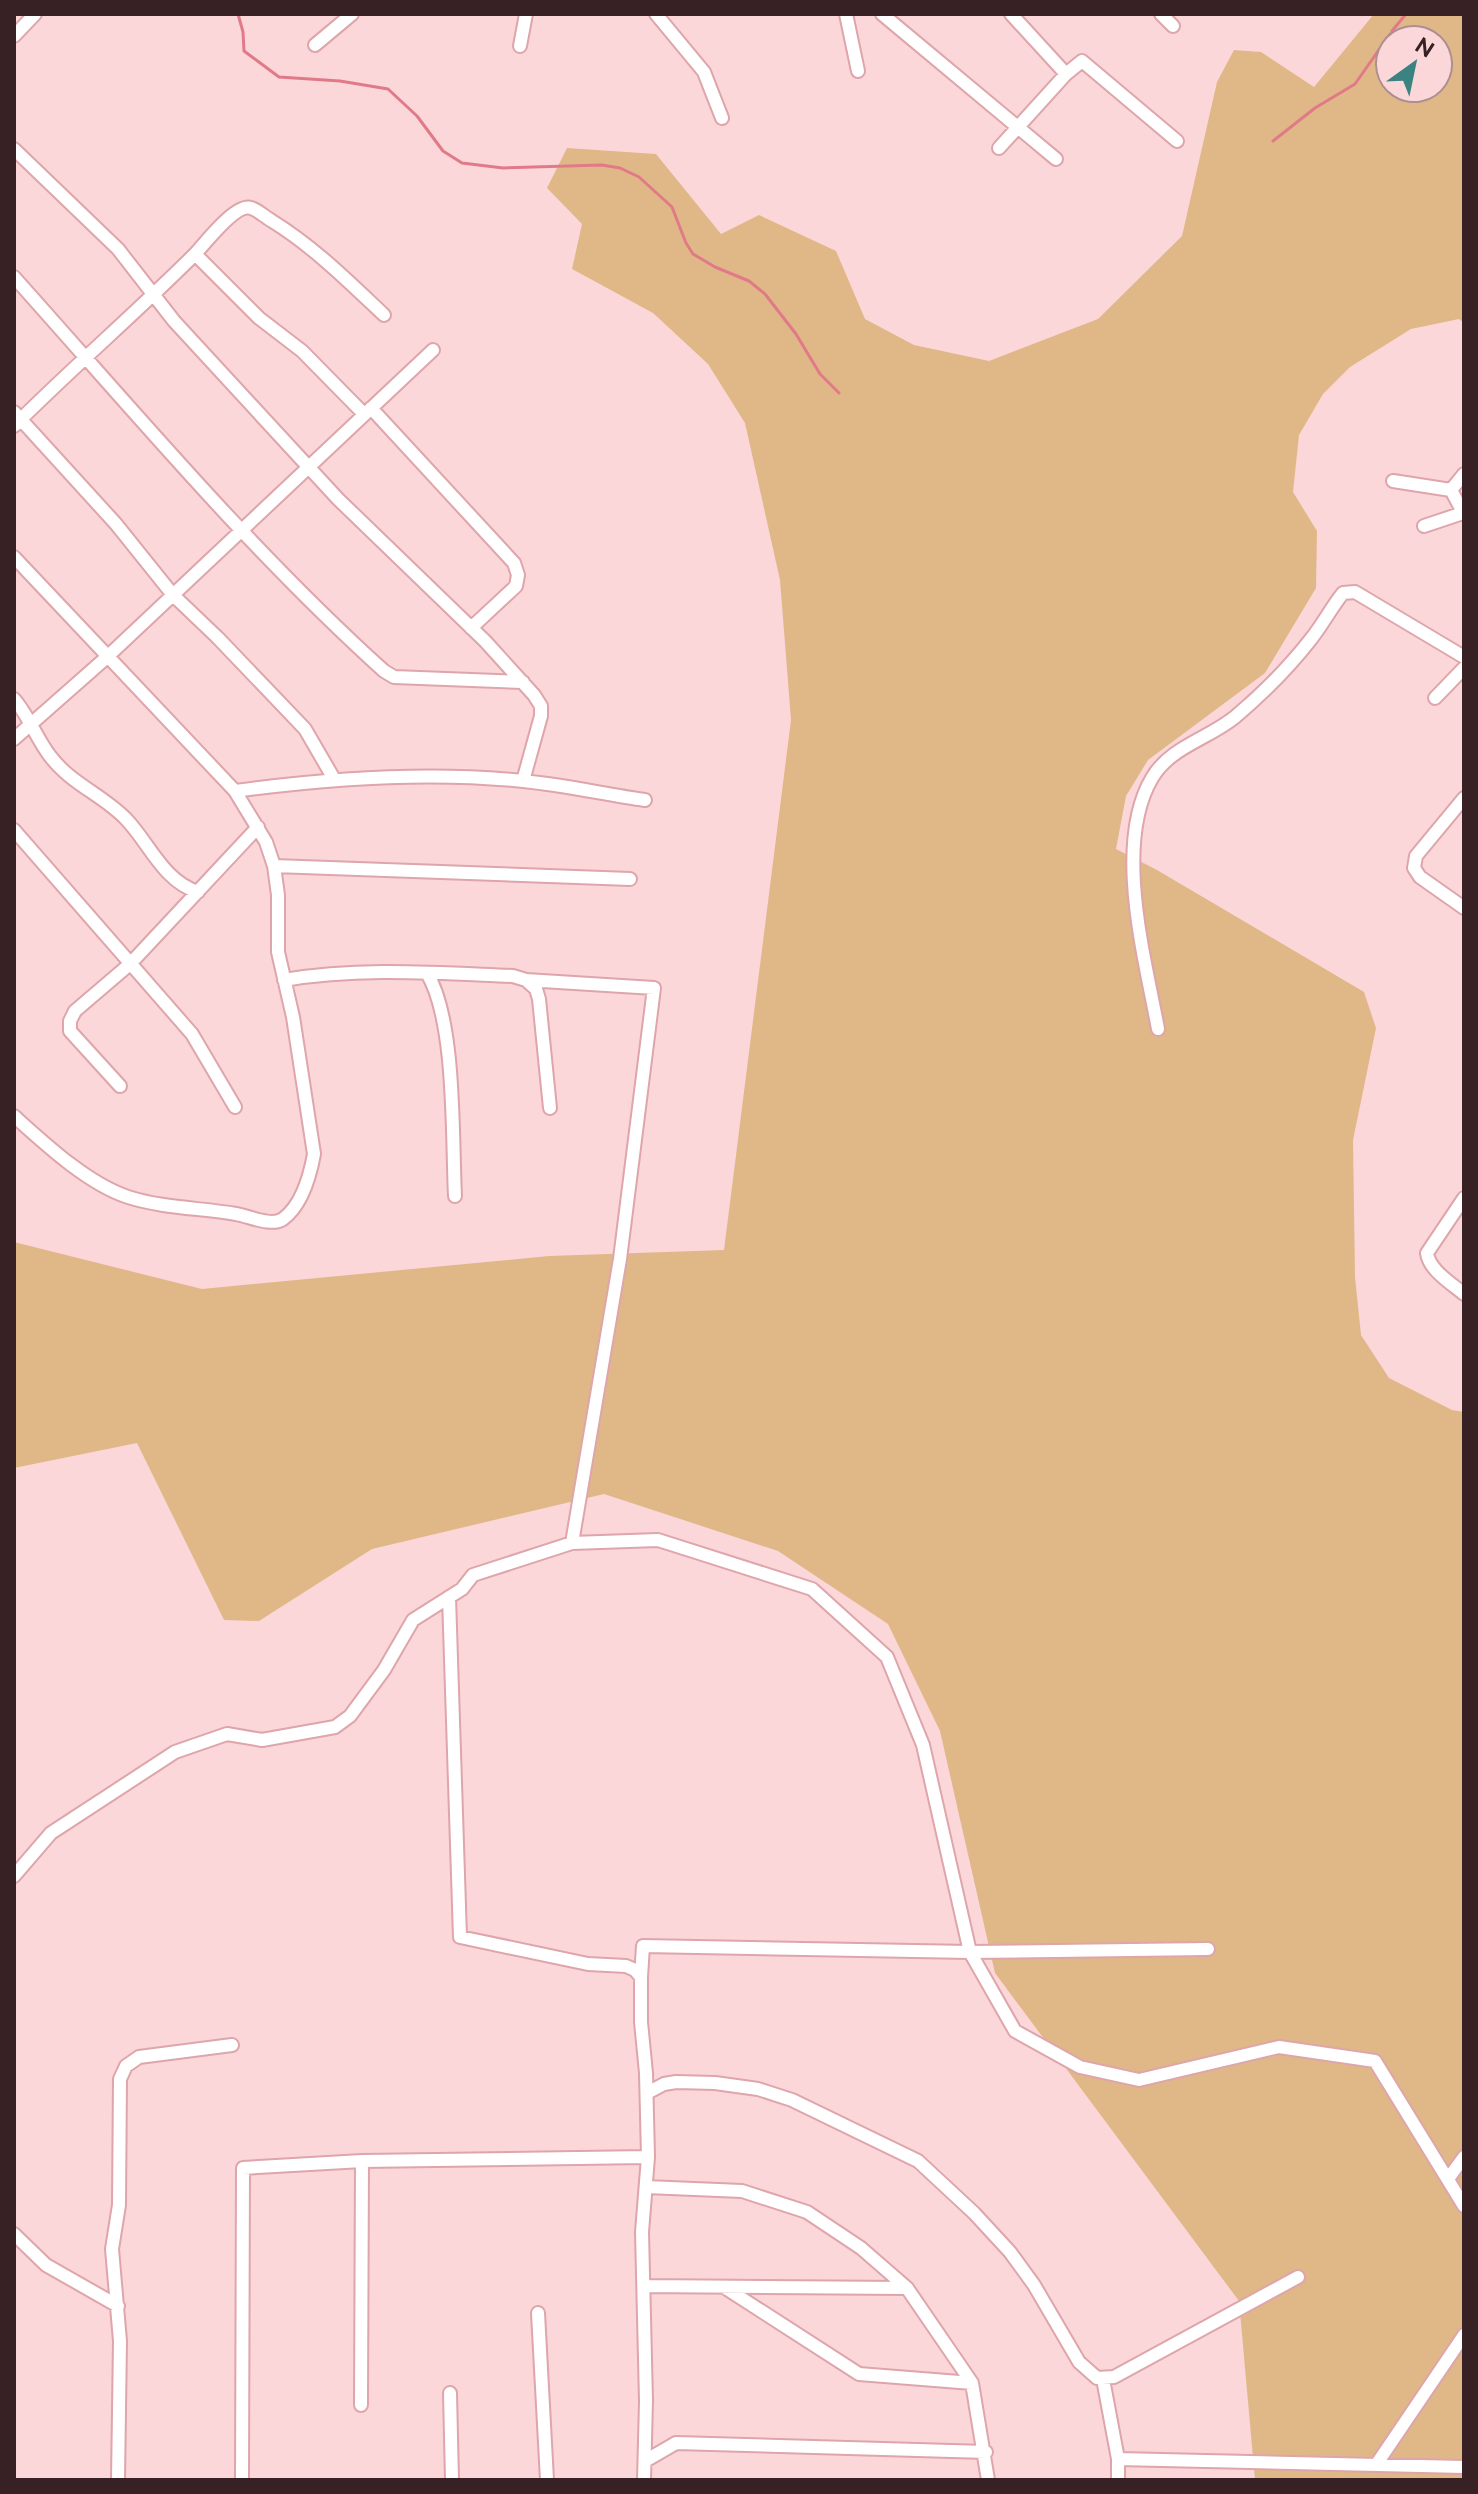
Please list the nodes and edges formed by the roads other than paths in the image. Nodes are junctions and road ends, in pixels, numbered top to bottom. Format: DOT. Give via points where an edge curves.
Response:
graph roads {
  1 [pos="35,14"];
  2 [pos="352,14"];
  3 [pos="526,14"];
  4 [pos="656,14"];
  5 [pos="846,14"];
  6 [pos="882,14"];
  7 [pos="1011,14"];
  8 [pos="1161,14"];
  9 [pos="1173,26"];
  10 [pos="14,36"];
  11 [pos="315,45"];
  12 [pos="520,46"];
  13 [pos="858,71"];
  14 [pos="1066,74"];
  15 [pos="722,118"];
  16 [pos="1017,129"];
  17 [pos="1177,141"];
  18 [pos="999,148"];
  19 [pos="14,149"];
  20 [pos="1056,159"];
  21 [pos="195,254"];
  22 [pos="14,277"];
  23 [pos="151,294"];
  24 [pos="384,315"];
  25 [pos="433,350"];
  26 [pos="83,357"];
  27 [pos="367,411"];
  28 [pos="16,419"];
  29 [pos="308,467"];
  30 [pos="1464,474"];
  31 [pos="1393,481"];
  32 [pos="1451,490"];
  33 [pos="1464,514"];
  34 [pos="1424,526"];
  35 [pos="241,531"];
  36 [pos="14,557"];
  37 [pos="173,595"];
  38 [pos="471,628"];
  39 [pos="107,657"];
  40 [pos="1464,657"];
  41 [pos="1464,668"];
  42 [pos="523,682"];
  43 [pos="1435,698"];
  44 [pos="14,699"];
  45 [pos="31,723"];
  46 [pos="14,739"];
  47 [pos="334,779"];
  48 [pos="523,781"];
  49 [pos="235,791"];
  50 [pos="1464,798"];
  51 [pos="645,800"];
  52 [pos="258,827"];
  53 [pos="14,830"];
  54 [pos="274,866"];
  55 [pos="630,879"];
  56 [pos="198,892"];
  57 [pos="1464,908"];
  58 [pos="130,964"];
  59 [pos="427,973"];
  60 [pos="284,980"];
  61 [pos="526,980"];
  62 [pos="1158,1029"];
  63 [pos="120,1086"];
  64 [pos="235,1107"];
  65 [pos="550,1108"];
  66 [pos="14,1116"];
  67 [pos="455,1196"];
  68 [pos="1464,1198"];
  69 [pos="1464,1294"];
  70 [pos="572,1543"];
  71 [pos="449,1597"];
  72 [pos="14,1876"];
  73 [pos="1208,1949"];
  74 [pos="970,1952"];
  75 [pos="641,1977"];
  76 [pos="232,2045"];
  77 [pos="647,2093"];
  78 [pos="648,2157"];
  79 [pos="1464,2157"];
  80 [pos="362,2161"];
  81 [pos="1448,2179"];
  82 [pos="646,2187"];
  83 [pos="1464,2206"];
  84 [pos="14,2234"];
  85 [pos="1298,2277"];
  86 [pos="644,2286"];
  87 [pos="724,2287"];
  88 [pos="907,2288"];
  89 [pos="118,2306"];
  90 [pos="538,2313"];
  91 [pos="1464,2335"];
  92 [pos="1103,2379"];
  93 [pos="972,2383"];
  94 [pos="450,2393"];
  95 [pos="361,2405"];
  96 [pos="986,2452"];
  97 [pos="1118,2459"];
  98 [pos="645,2461"];
  99 [pos="1376,2465"];
  100 [pos="1464,2467"];
  101 [pos="118,2480"];
  102 [pos="242,2480"];
  103 [pos="452,2480"];
  104 [pos="547,2480"];
  105 [pos="644,2480"];
  106 [pos="988,2480"];
  107 [pos="1118,2480"];
  1 -- 10 [label="street"];
  2 -- 11 [label="street"];
  3 -- 12 [label="street"];
  4 -- 15 [label="street" via="704,72"];
  5 -- 13 [label="street"];
  6 -- 16 [label="street"];
  7 -- 14 [label="street"];
  8 -- 9 [label="street"];
  14 -- 16 [label="street"];
  14 -- 17 [label="street" via="1082,61"];
  16 -- 18 [label="street"];
  16 -- 20 [label="street"];
  19 -- 23 [label="street" via="118,249"];
  21 -- 23 [label="street"];
  21 -- 24 [label="street" via="230,216 251,208 326,260"];
  21 -- 27 [label="street" via="259,318"];
  22 -- 26 [label="street"];
  23 -- 26 [label="street"];
  23 -- 29 [label="street"];
  25 -- 27 [label="street"];
  26 -- 28 [label="street"];
  26 -- 35 [label="street"];
  27 -- 29 [label="street"];
  27 -- 38 [label="street" via="514,563 516,586"];
  28 -- 37 [label="street" via="116,524"];
  29 -- 35 [label="street"];
  29 -- 38 [label="street"];
  30 -- 32 [label="street"];
  31 -- 32 [label="street"];
  32 -- 33 [label="street"];
  33 -- 34 [label="street"];
  35 -- 37 [label="street"];
  35 -- 42 [label="street" via="394,677"];
  36 -- 39 [label="street"];
  37 -- 39 [label="street"];
  37 -- 47 [label="street" via="305,729"];
  38 -- 42 [label="street"];
  39 -- 45 [label="street"];
  39 -- 49 [label="street"];
  40 -- 62 [label="street" via="1355,592 1343,593 1290,665 1235,717 1163,763 1144,798 1133,855 1135,902"];
  41 -- 43 [label="street"];
  42 -- 48 [label="street" via="541,706"];
  44 -- 45 [label="street"];
  45 -- 46 [label="street"];
  45 -- 56 [label="street" via="67,776 124,817 170,876"];
  47 -- 48 [label="street"];
  47 -- 49 [label="street"];
  48 -- 51 [label="street"];
  49 -- 52 [label="street"];
  50 -- 57 [label="street" via="1416,856 1414,868"];
  52 -- 54 [label="street"];
  52 -- 56 [label="street"];
  53 -- 58 [label="street"];
  54 -- 55 [label="street"];
  54 -- 60 [label="street"];
  56 -- 58 [label="street"];
  58 -- 63 [label="street" via="70,1021 70,1031"];
  58 -- 64 [label="street" via="192,1034"];
  59 -- 60 [label="street"];
  59 -- 61 [label="street"];
  59 -- 67 [label="street" via="447,1034"];
  60 -- 66 [label="street" via="314,1154 310,1176 283,1219 274,1223 115,1192"];
  61 -- 65 [label="street" via="539,999"];
  61 -- 70 [label="street" via="654,988 620,1259"];
  68 -- 69 [label="street" via="1427,1253 1439,1273"];
  70 -- 71 [label="street" via="473,1575"];
  70 -- 74 [label="street" via="658,1540 812,1589 887,1657 923,1745"];
  71 -- 72 [label="street" via="413,1620 384,1670 350,1716 335,1727 262,1740 227,1734 175,1752 51,1833"];
  71 -- 75 [label="street" via="460,1937 588,1964 626,1966"];
  73 -- 74 [label="street"];
  74 -- 75 [label="street" via="643,1946"];
  74 -- 81 [label="street" via="1015,2031 1080,2067 1139,2080 1279,2047 1375,2061"];
  75 -- 77 [label="street"];
  76 -- 89 [label="street" via="139,2057 120,2079 119,2205 112,2249"];
  77 -- 78 [label="street"];
  77 -- 92 [label="street" via="676,2082 758,2089 918,2161 1010,2252 1079,2362"];
  78 -- 80 [label="street"];
  78 -- 82 [label="street"];
  79 -- 81 [label="street"];
  80 -- 95 [label="street"];
  80 -- 102 [label="street" via="243,2168"];
  81 -- 83 [label="street"];
  82 -- 86 [label="street"];
  82 -- 88 [label="street" via="742,2191 807,2212 861,2248"];
  84 -- 89 [label="street" via="46,2265"];
  85 -- 92 [label="street"];
  86 -- 87 [label="street"];
  86 -- 98 [label="street"];
  87 -- 88 [label="street"];
  87 -- 93 [label="street" via="859,2374"];
  88 -- 93 [label="street"];
  89 -- 101 [label="street"];
  90 -- 104 [label="street"];
  91 -- 99 [label="street"];
  92 -- 97 [label="street"];
  93 -- 96 [label="street"];
  94 -- 103 [label="street"];
  96 -- 98 [label="street" via="676,2443"];
  96 -- 106 [label="street"];
  97 -- 99 [label="street"];
  97 -- 107 [label="street"];
  98 -- 105 [label="street"];
  99 -- 100 [label="street"];
}
